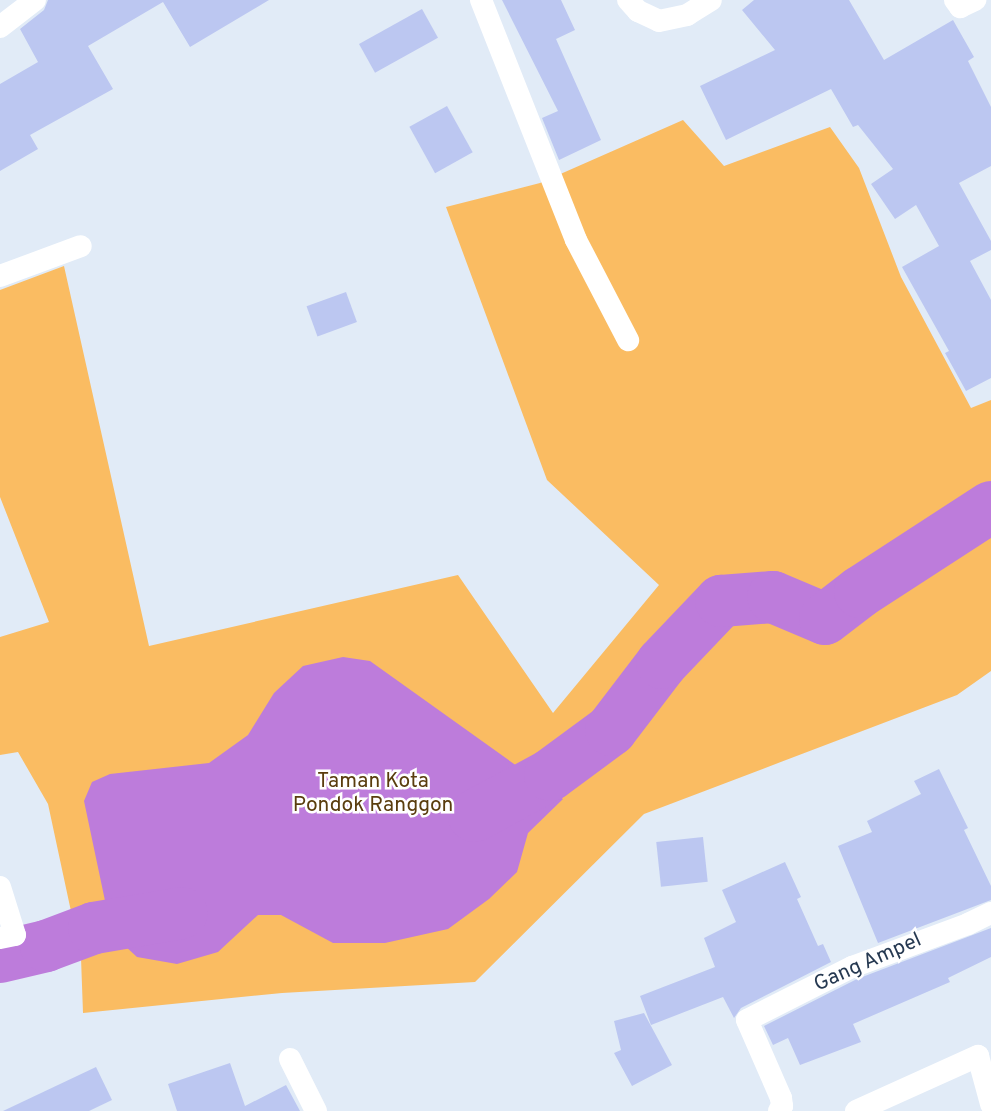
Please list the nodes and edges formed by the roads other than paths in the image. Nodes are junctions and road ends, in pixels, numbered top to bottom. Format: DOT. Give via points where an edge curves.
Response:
graph roads {
  1 [pos="35,0"];
  2 [pos="481,0"];
  3 [pos="628,0"];
  4 [pos="711,0"];
  5 [pos="955,0"];
  6 [pos="975,0"];
  7 [pos="0,27"];
  8 [pos="81,246"];
  9 [pos="0,276"];
  10 [pos="628,340"];
  11 [pos="0,887"];
  12 [pos="991,912"];
  13 [pos="0,938"];
  14 [pos="290,1059"];
  15 [pos="991,1104"];
  16 [pos="316,1111"];
  17 [pos="778,1111"];
  18 [pos="856,1111"];
  1 -- 7 [label="street"];
  2 -- 10 [label="street" via="576,240"];
  3 -- 4 [label="street" via="638,11 659,21 687,15"];
  5 -- 6 [label="street" via="960,7"];
  8 -- 9 [label="street"];
  11 -- 13 [label="street" via="15,935"];
  12 -- 17 [label="street, Gang Ampel" via="852,967 747,1020 781,1098"];
  14 -- 16 [label="street"];
  15 -- 18 [label="street" via="978,1056"];
}
